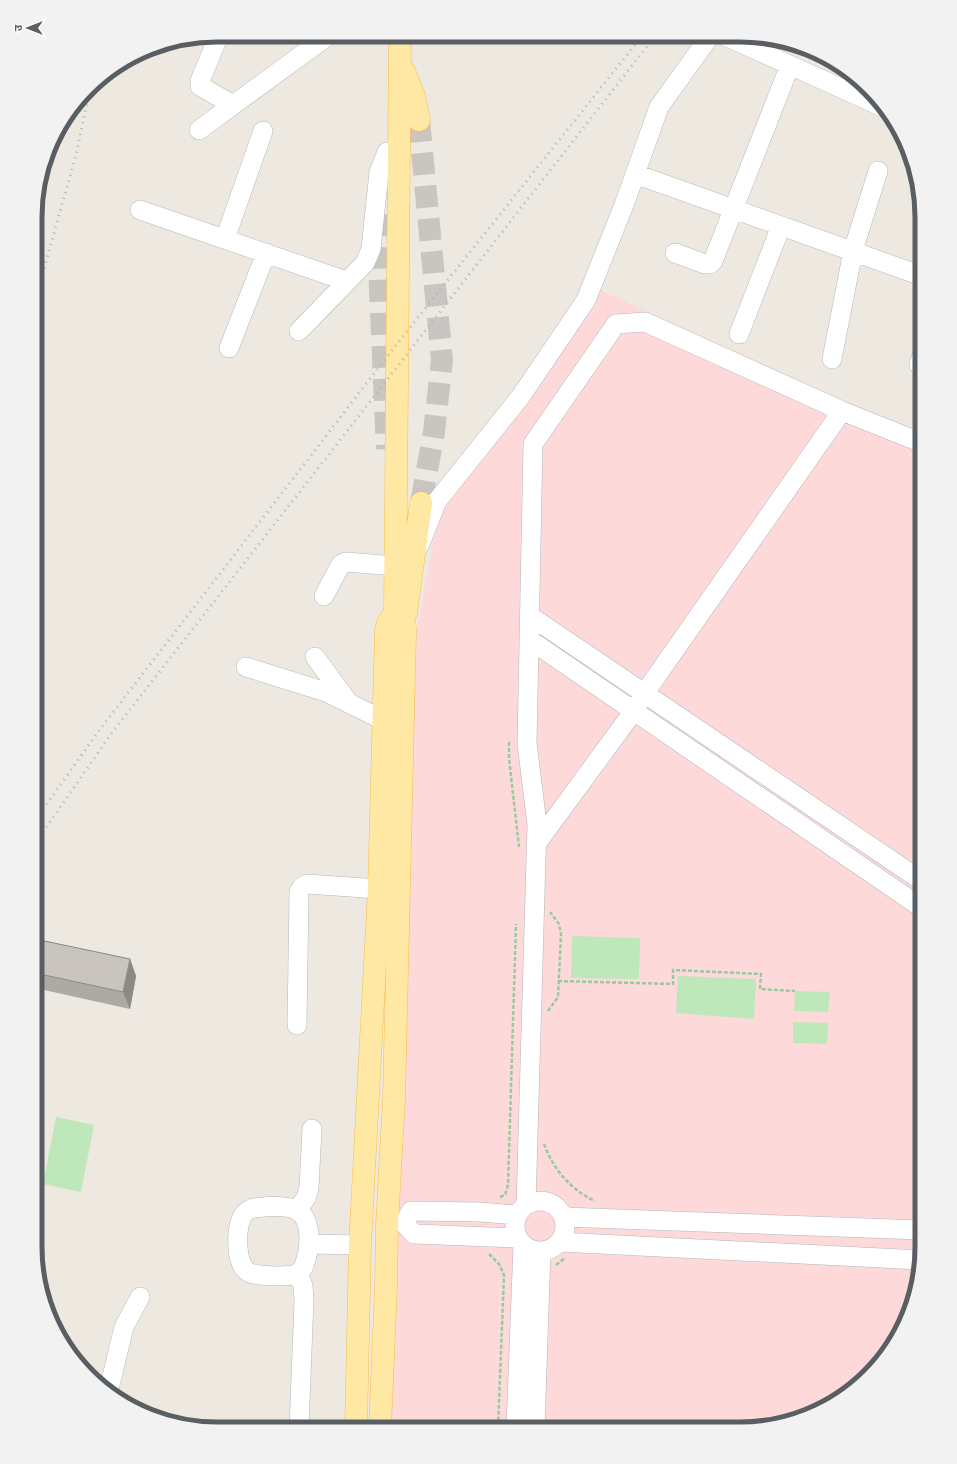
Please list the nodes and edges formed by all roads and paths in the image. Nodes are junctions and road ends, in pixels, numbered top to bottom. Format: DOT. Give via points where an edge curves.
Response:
graph roads {
  1 [pos="216,42"];
  2 [pos="320,42"];
  3 [pos="400,42"];
  4 [pos="706,42"];
  5 [pos="738,42"];
  6 [pos="399,59"];
  7 [pos="790,65"];
  8 [pos="873,103"];
  9 [pos="233,105"];
  10 [pos="419,120"];
  11 [pos="199,130"];
  12 [pos="263,130"];
  13 [pos="387,152"];
  14 [pos="878,171"];
  15 [pos="635,174"];
  16 [pos="386,187"];
  17 [pos="732,208"];
  18 [pos="140,210"];
  19 [pos="781,226"];
  20 [pos="225,239"];
  21 [pos="853,252"];
  22 [pos="266,253"];
  23 [pos="675,253"];
  24 [pos="915,274"];
  25 [pos="346,281"];
  26 [pos="299,331"];
  27 [pos="739,334"];
  28 [pos="229,348"];
  29 [pos="832,359"];
  30 [pos="842,411"];
  31 [pos="915,441"];
  32 [pos="421,503"];
  33 [pos="394,564"];
  34 [pos="324,596"];
  35 [pos="530,616"];
  36 [pos="395,622"];
  37 [pos="530,640"];
  38 [pos="315,657"];
  39 [pos="246,667"];
  40 [pos="644,694"];
  41 [pos="348,702"];
  42 [pos="633,712"];
  43 [pos="383,720"];
  44 [pos="537,843"];
  45 [pos="915,876"];
  46 [pos="379,888"];
  47 [pos="915,903"];
  48 [pos="547,908"];
  49 [pos="558,981"];
  50 [pos="794,991"];
  51 [pos="543,1017"];
  52 [pos="297,1025"];
  53 [pos="368,1096"];
  54 [pos="394,1098"];
  55 [pos="312,1129"];
  56 [pos="544,1141"];
  57 [pos="599,1203"];
  58 [pos="297,1210"];
  59 [pos="522,1210"];
  60 [pos="563,1218"];
  61 [pos="395,1223"];
  62 [pos="915,1230"];
  63 [pos="361,1236"];
  64 [pos="520,1241"];
  65 [pos="308,1244"];
  66 [pos="565,1248"];
  67 [pos="541,1251"];
  68 [pos="487,1254"];
  69 [pos="915,1260"];
  70 [pos="554,1267"];
  71 [pos="298,1274"];
  72 [pos="140,1297"];
  73 [pos="110,1386"];
  74 [pos="299,1422"];
  75 [pos="356,1422"];
  76 [pos="380,1422"];
  77 [pos="498,1422"];
  78 [pos="516,1422"];
  79 [pos="535,1422"];
  1 -- 9 [label="street" via="200,86"];
  2 -- 9 [label="street"];
  3 -- 6 [label="main road"];
  4 -- 15 [label="street" via="659,107"];
  5 -- 7 [label="street"];
  6 -- 10 [label="main road" via="414,96"];
  6 -- 13 [label="main road" via="388,111"];
  6 -- 33 [label="main road"];
  7 -- 8 [label="street"];
  7 -- 17 [label="street"];
  9 -- 11 [label="street"];
  12 -- 20 [label="street"];
  13 -- 16 [label="main road"];
  13 -- 25 [label="street" via="379,172 370,253 365,263"];
  14 -- 21 [label="street"];
  15 -- 17 [label="street"];
  15 -- 33 [label="street" via="586,300 521,396 437,501"];
  17 -- 19 [label="street"];
  17 -- 23 [label="street" via="710,264"];
  18 -- 20 [label="street"];
  19 -- 21 [label="street"];
  19 -- 27 [label="street"];
  20 -- 22 [label="street"];
  21 -- 24 [label="street"];
  21 -- 29 [label="street"];
  22 -- 25 [label="street"];
  22 -- 28 [label="street"];
  25 -- 26 [label="street"];
  30 -- 31 [label="street"];
  30 -- 35 [label="street" via="644,322 616,324 533,444"];
  30 -- 40 [label="street"];
  32 -- 33 [label="main road"];
  33 -- 34 [label="street" via="341,564"];
  33 -- 36 [label="main road"];
  33 -- 36 [label="main road"];
  35 -- 37 [label="street"];
  35 -- 40 [label="street"];
  36 -- 43 [label="main road"];
  36 -- 54 [label="main road"];
  37 -- 42 [label="street"];
  37 -- 44 [label="street" via="527,743 536,809"];
  38 -- 41 [label="street"];
  39 -- 41 [label="street" via="326,692"];
  40 -- 42 [label="street"];
  40 -- 45 [label="street"];
  41 -- 43 [label="street"];
  42 -- 44 [label="street"];
  42 -- 47 [label="street"];
  43 -- 46 [label="main road"];
  44 -- 59 [label="street"];
  46 -- 52 [label="street" via="307,884 299,892"];
  46 -- 53 [label="main road"];
  48 -- 49 [label="path" via="555,917 561,934"];
  49 -- 50 [label="path" via="673,984 673,970 761,974 760,989"];
  49 -- 51 [label="path" via="558,997"];
  53 -- 54 [label="street"];
  53 -- 63 [label="main road"];
  54 -- 61 [label="main road"];
  55 -- 58 [label="street" via="309,1188 306,1198"];
  56 -- 57 [label="path" via="563,1177 576,1191"];
  58 -- 65 [label="street" via="308,1228"];
  58 -- 71 [label="street" via="262,1207 246,1211 239,1228 238,1251 241,1264 247,1271 255,1274 288,1276"];
  59 -- 60 [label="street" via="531,1202 540,1200 556,1206"];
  59 -- 61 [label="street" via="412,1211"];
  59 -- 64 [label="street" via="515,1230"];
  60 -- 62 [label="street"];
  60 -- 66 [label="street"];
  61 -- 63 [label="street"];
  61 -- 64 [label="street" via="414,1234"];
  61 -- 76 [label="main road" via="386,1287"];
  63 -- 65 [label="street"];
  63 -- 75 [label="main road"];
  64 -- 67 [label="street" via="530,1249"];
  64 -- 78 [label="street"];
  65 -- 71 [label="street" via="304,1267"];
  66 -- 67 [label="street"];
  66 -- 69 [label="street"];
  66 -- 70 [label="path"];
  67 -- 79 [label="street"];
  68 -- 77 [label="path" via="492,1255 504,1275"];
  71 -- 74 [label="street" via="303,1286 304,1300"];
  72 -- 73 [label="street" via="124,1327"];
}
